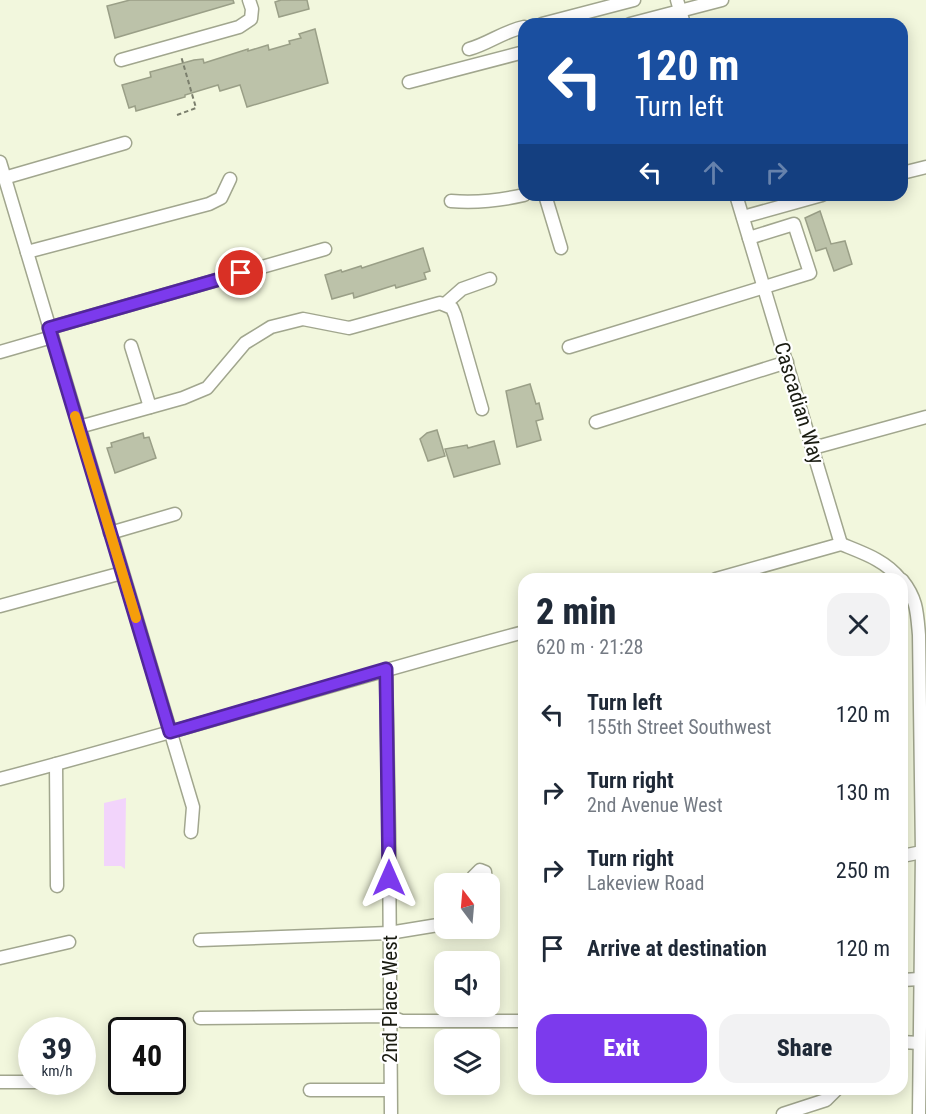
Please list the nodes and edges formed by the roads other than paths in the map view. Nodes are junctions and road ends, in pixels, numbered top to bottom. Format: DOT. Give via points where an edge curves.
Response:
graph roads {
  1 [pos="249,0"];
  2 [pos="634,0"];
  3 [pos="722,0"];
  4 [pos="678,5"];
  5 [pos="565,18"];
  6 [pos="645,18"];
  7 [pos="518,28"];
  8 [pos="469,49"];
  9 [pos="518,54"];
  10 [pos="121,60"];
  11 [pos="409,82"];
  12 [pos="125,143"];
  13 [pos="0,162"];
  14 [pos="926,167"];
  15 [pos="908,172"];
  16 [pos="4,178"];
  17 [pos="230,179"];
  18 [pos="518,196"];
  19 [pos="451,201"];
  20 [pos="547,201"];
  21 [pos="738,201"];
  22 [pos="800,201"];
  23 [pos="743,217"];
  24 [pos="749,238"];
  25 [pos="561,248"];
  26 [pos="325,249"];
  27 [pos="27,252"];
  28 [pos="490,279"];
  29 [pos="764,286"];
  30 [pos="445,304"];
  31 [pos="51,332"];
  32 [pos="131,346"];
  33 [pos="569,347"];
  34 [pos="0,352"];
  35 [pos="787,362"];
  36 [pos="150,407"];
  37 [pos="482,409"];
  38 [pos="926,417"];
  39 [pos="596,422"];
  40 [pos="79,427"];
  41 [pos="813,448"];
  42 [pos="175,514"];
  43 [pos="110,533"];
  44 [pos="841,544"];
  45 [pos="122,573"];
  46 [pos="737,573"];
  47 [pos="896,573"];
  48 [pos="908,588"];
  49 [pos="0,606"];
  50 [pos="518,634"];
  51 [pos="922,634"];
  52 [pos="386,669"];
  53 [pos="170,732"];
  54 [pos="56,764"];
  55 [pos="924,775"];
  56 [pos="0,779"];
  57 [pos="924,824"];
  58 [pos="191,832"];
  59 [pos="923,846"];
  60 [pos="908,853"];
  61 [pos="57,886"];
  62 [pos="434,926"];
  63 [pos="389,933"];
  64 [pos="200,940"];
  65 [pos="69,942"];
  66 [pos="0,958"];
  67 [pos="920,979"];
  68 [pos="908,980"];
  69 [pos="389,1016"];
  70 [pos="200,1018"];
  71 [pos="518,1021"];
  72 [pos="921,1037"];
  73 [pos="0,1082"];
  74 [pos="18,1082"];
  75 [pos="310,1090"];
  76 [pos="390,1090"];
  77 [pos="832,1095"];
  78 [pos="391,1114"];
  79 [pos="783,1114"];
  80 [pos="919,1114"];
  1 -- 10 [label="street" via="251,19 239,27"];
  2 -- 5 [label="street"];
  3 -- 4 [label="street"];
  4 -- 6 [label="street"];
  7 -- 8 [label="street"];
  9 -- 11 [label="street"];
  12 -- 16 [label="street"];
  13 -- 16 [label="street"];
  14 -- 15 [label="street"];
  16 -- 27 [label="street"];
  17 -- 27 [label="street" via="221,198 208,204"];
  18 -- 19 [label="street" via="495,202"];
  20 -- 25 [label="street"];
  21 -- 23 [label="street, Cascadian Way"];
  22 -- 23 [label="street"];
  23 -- 24 [label="street, Cascadian Way"];
  24 -- 29 [label="street, Cascadian Way"];
  24 -- 29 [label="street" via="794,224 810,273"];
  26 -- 31 [label="street"];
  27 -- 31 [label="street"];
  28 -- 30 [label="street" via="462,289"];
  29 -- 33 [label="street"];
  29 -- 35 [label="street, Cascadian Way"];
  30 -- 36 [label="street" via="349,328 303,319 271,327 245,343 207,388"];
  30 -- 37 [label="street" via="455,315"];
  31 -- 34 [label="street"];
  31 -- 40 [label="street"];
  32 -- 36 [label="street"];
  35 -- 39 [label="street"];
  35 -- 41 [label="street, Cascadian Way"];
  36 -- 40 [label="street"];
  38 -- 41 [label="street"];
  40 -- 43 [label="street"];
  41 -- 44 [label="street, Cascadian Way"];
  42 -- 43 [label="street"];
  43 -- 45 [label="street"];
  44 -- 46 [label="street"];
  44 -- 47 [label="street" via="874,557"];
  45 -- 49 [label="street"];
  45 -- 53 [label="street"];
  48 -- 51 [label="street" via="916,603"];
  50 -- 52 [label="street"];
  51 -- 55 [label="street"];
  52 -- 53 [label="street"];
  52 -- 63 [label="street, 2nd Place West"];
  53 -- 54 [label="street"];
  53 -- 58 [label="street" via="193,807"];
  54 -- 56 [label="street"];
  54 -- 61 [label="street"];
  55 -- 57 [label="street"];
  57 -- 59 [label="street"];
  59 -- 60 [label="street"];
  59 -- 67 [label="street"];
  62 -- 63 [label="street"];
  63 -- 64 [label="street"];
  63 -- 69 [label="street, 2nd Place West"];
  65 -- 66 [label="street"];
  67 -- 68 [label="street"];
  67 -- 72 [label="street"];
  69 -- 70 [label="street"];
  69 -- 71 [label="street" via="402,1021"];
  69 -- 76 [label="street, 2nd Place West"];
  72 -- 80 [label="street"];
  73 -- 74 [label="street"];
  75 -- 76 [label="street"];
  76 -- 78 [label="street, 2nd Place West"];
  77 -- 79 [label="street" via="820,1103"];
}
